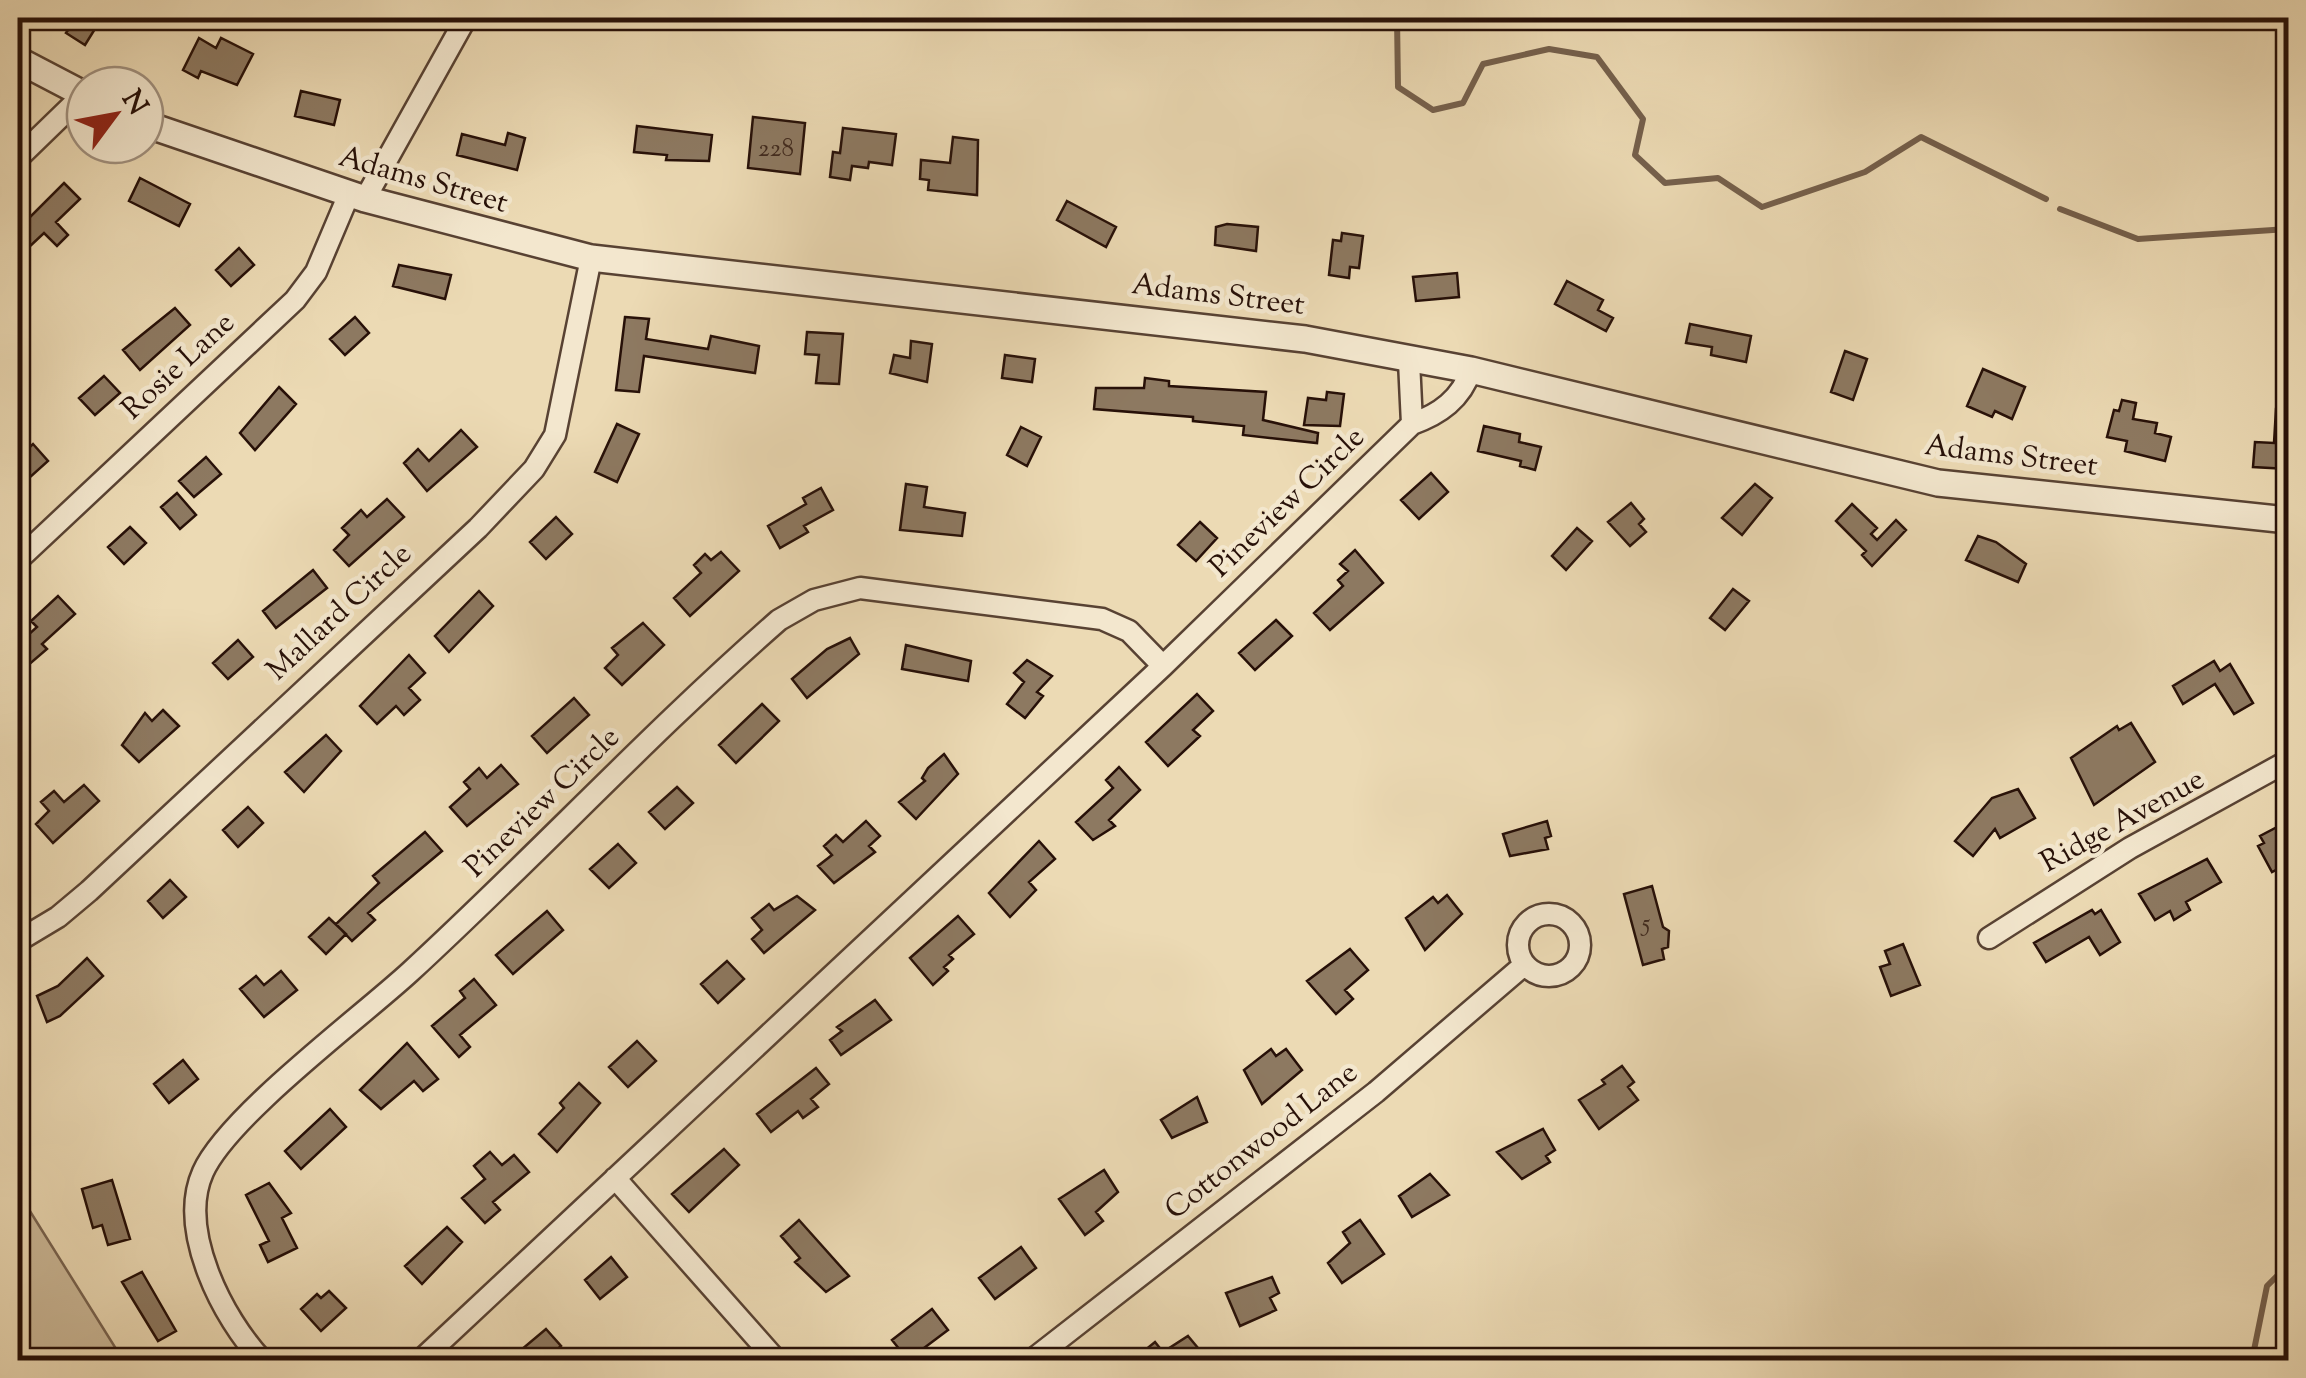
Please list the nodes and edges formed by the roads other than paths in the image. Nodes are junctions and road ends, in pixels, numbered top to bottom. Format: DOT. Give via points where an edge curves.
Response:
graph roads {
  1 [pos="466,18"];
  2 [pos="18,60"];
  3 [pos="65,85"];
  4 [pos="65,113"];
  5 [pos="165,131"];
  6 [pos="18,158"];
  7 [pos="357,197"];
  8 [pos="590,258"];
  9 [pos="1409,361"];
  10 [pos="1471,370"];
  11 [pos="1412,424"];
  12 [pos="2288,520"];
  13 [pos="18,560"];
  14 [pos="1162,666"];
  15 [pos="2288,761"];
  16 [pos="1989,938"];
  17 [pos="18,941"];
  18 [pos="1524,965"];
  19 [pos="615,1178"];
  20 [pos="262,1360"];
  21 [pos="421,1360"];
  22 [pos="776,1360"];
  23 [pos="1032,1360"];
  1 -- 7 [label="street, Rosie Lane"];
  2 -- 3 [label="street"];
  4 -- 6 [label="street"];
  5 -- 7 [label="street, Adams Street"];
  7 -- 8 [label="street, Adams Street"];
  7 -- 13 [label="street, Rosie Lane" via="295,300"];
  8 -- 9 [label="street, Adams Street" via="1306,339"];
  8 -- 17 [label="street, Mallard Circle" via="558,426 526,479 89,890"];
  9 -- 10 [label="street, Adams Street"];
  9 -- 11 [label="street"];
  10 -- 11 [label="street, Pineview Circle" via="1458,397"];
  10 -- 12 [label="street, Adams Street" via="1938,483"];
  11 -- 14 [label="street, Pineview Circle"];
  14 -- 19 [label="street, Pineview Circle"];
  14 -- 20 [label="street, Pineview Circle" via="1129,631 1102,618 897,590 836,592 780,620 264,1102 207,1164 198,1194 202,1248 236,1327"];
  15 -- 16 [label="street, Ridge Avenue" via="2119,855"];
  18 -- 23 [label="street, Cottonwood Lane" via="1376,1092"];
  19 -- 21 [label="street, Pineview Circle"];
  19 -- 22 [label="street"];
}
